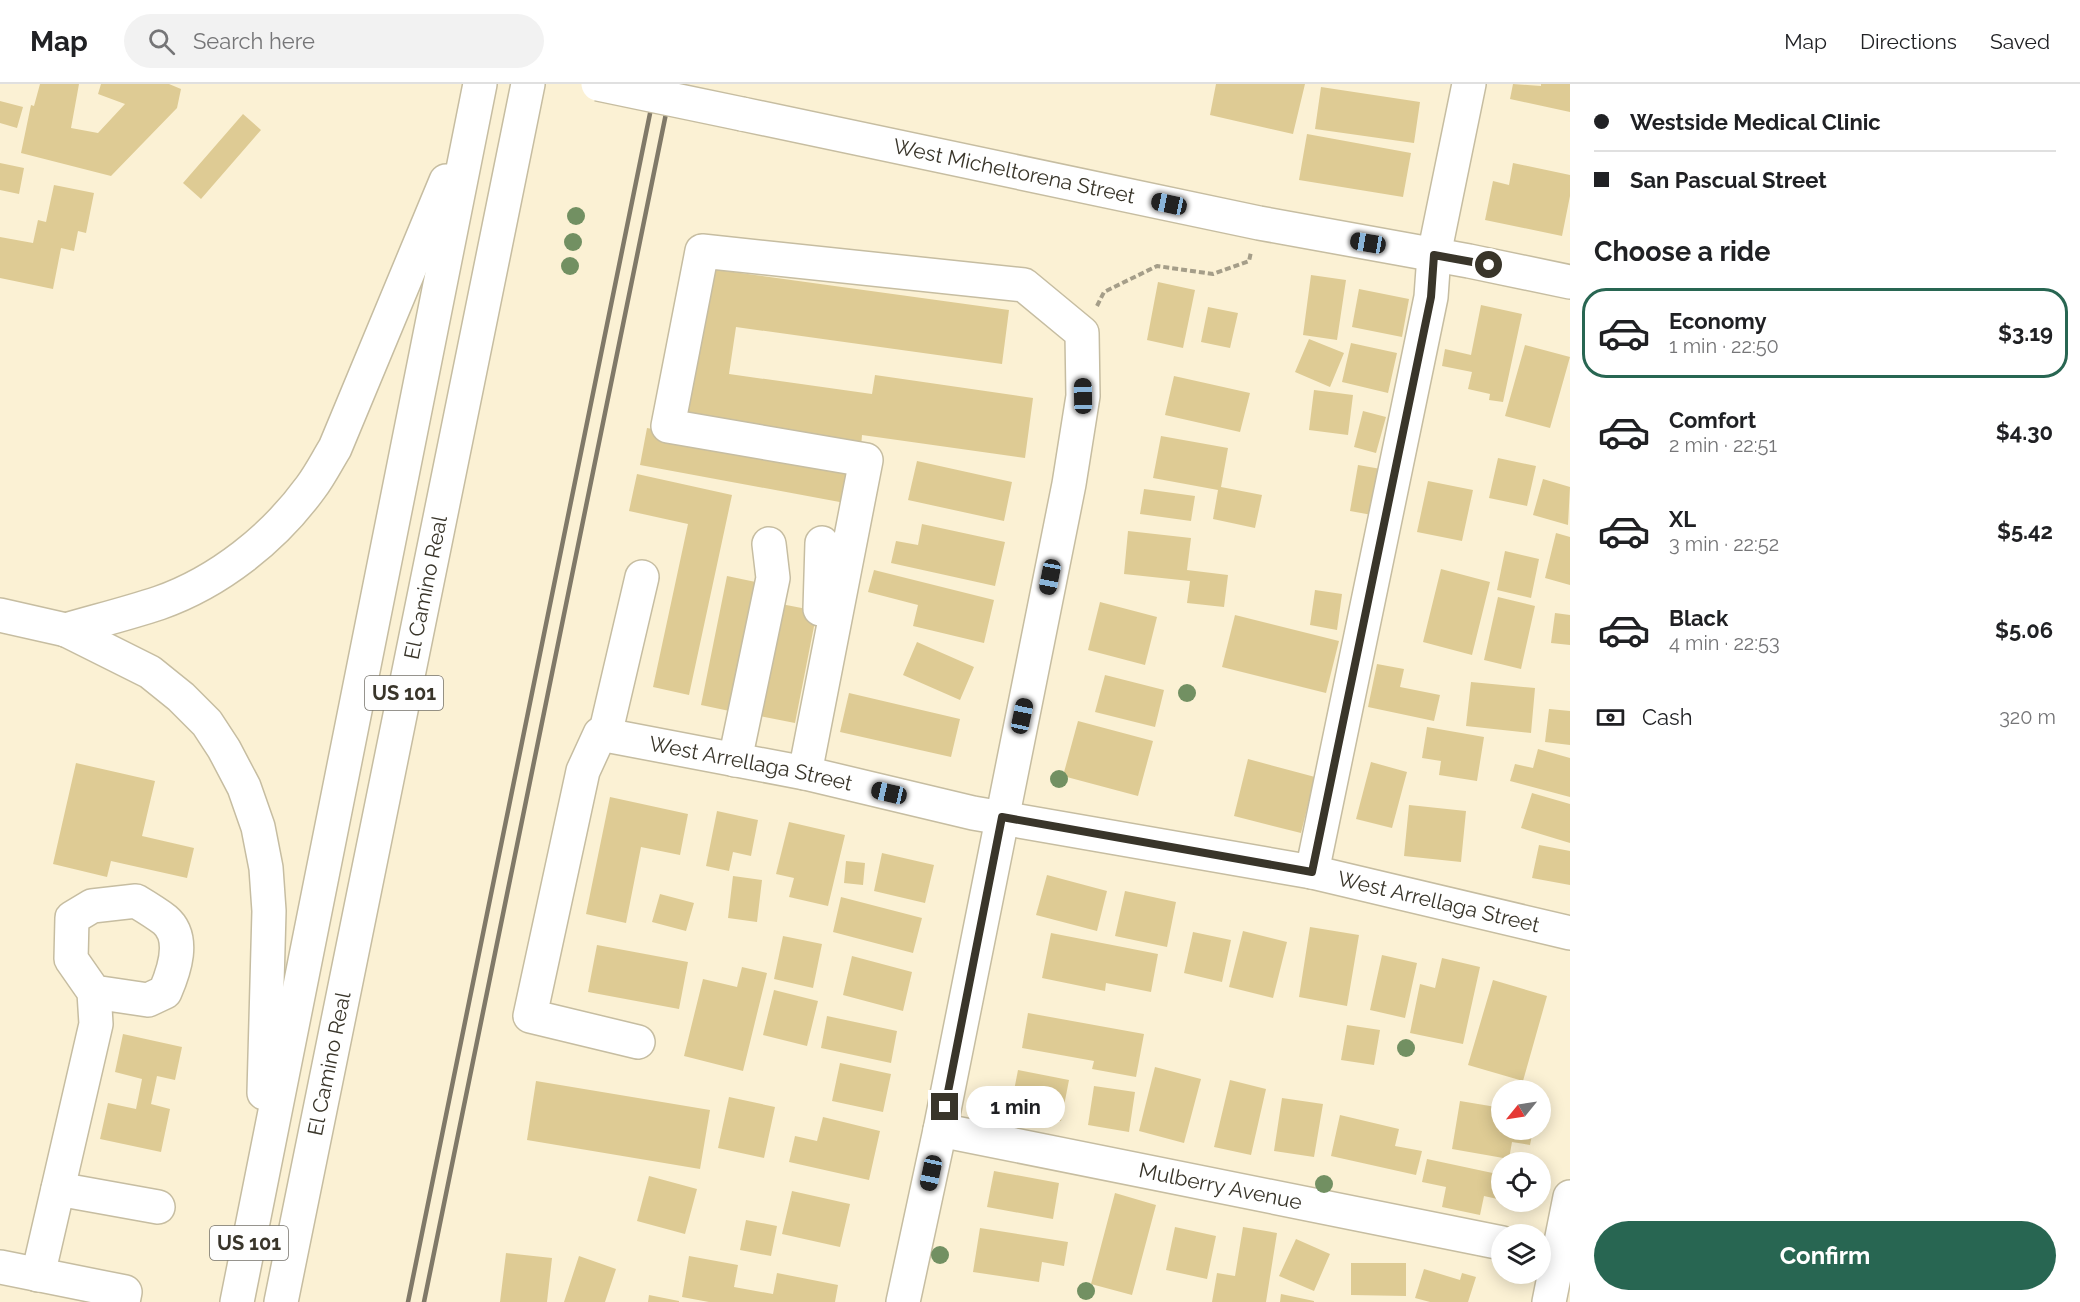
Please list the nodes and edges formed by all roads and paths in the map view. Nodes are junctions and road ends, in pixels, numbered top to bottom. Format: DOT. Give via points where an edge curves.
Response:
graph roads {
  1 [pos="480,84"];
  2 [pos="528,84"];
  3 [pos="598,84"];
  4 [pos="1470,84"];
  5 [pos="474,116"];
  6 [pos="1259,223"];
  7 [pos="1434,255"];
  8 [pos="1570,282"];
  9 [pos="1082,333"];
  10 [pos="822,543"];
  11 [pos="769,544"];
  12 [pos="642,577"];
  13 [pos="0,615"];
  14 [pos="66,630"];
  15 [pos="603,734"];
  16 [pos="735,760"];
  17 [pos="797,771"];
  18 [pos="1002,817"];
  19 [pos="1312,872"];
  20 [pos="1570,933"];
  21 [pos="94,992"];
  22 [pos="638,1042"];
  23 [pos="940,1130"];
  24 [pos="261,1184"];
  25 [pos="58,1189"];
  26 [pos="1570,1197"];
  27 [pos="158,1207"];
  28 [pos="1491,1241"];
  29 [pos="1551,1249"];
  30 [pos="0,1267"];
  31 [pos="39,1275"];
  32 [pos="1549,1284"];
  33 [pos="123,1302"];
  34 [pos="237,1302"];
  35 [pos="280,1302"];
  36 [pos="903,1302"];
  37 [pos="1549,1302"];
  1 -- 5 [label="main road, El Camino Real / US 101"];
  2 -- 35 [label="main road, El Camino Real / US 101"];
  3 -- 6 [label="main road, West Micheltorena Street, bridge"];
  4 -- 7 [label="main road"];
  5 -- 14 [label="main road" via="335,448 312,487 283,522 249,552 202,583 161,602"];
  5 -- 24 [label="main road, El Camino Real / US 101"];
  6 -- 7 [label="main road, West Micheltorena Street"];
  6 -- 9 [label="path" via="1249,261 1213,274 1157,266 1104,292"];
  7 -- 8 [label="main road, West Micheltorena Street"];
  7 -- 19 [label="main road" via="1431,297"];
  9 -- 17 [label="main road" via="1024,285 702,251 668,426 866,460"];
  9 -- 18 [label="main road" via="1083,396 1069,484"];
  10 -- 17 [label="main road" via="821,605"];
  11 -- 16 [label="main road" via="773,578"];
  12 -- 15 [label="main road"];
  13 -- 14 [label="main road"];
  14 -- 24 [label="main road" via="150,672 181,697 207,723 244,787 258,827 269,911"];
  15 -- 16 [label="main road, West Arrellaga Street"];
  15 -- 22 [label="main road" via="583,771 530,1016"];
  16 -- 17 [label="main road, West Arrellaga Street"];
  17 -- 18 [label="main road, West Arrellaga Street"];
  18 -- 19 [label="main road, West Arrellaga Street"];
  18 -- 23 [label="main road"];
  19 -- 20 [label="main road, West Arrellaga Street"];
  21 -- 25 [label="main road" via="96,1024"];
  23 -- 28 [label="main road, Mulberry Avenue"];
  23 -- 36 [label="main road"];
  24 -- 34 [label="main road, El Camino Real / US 101"];
  25 -- 27 [label="main road"];
  25 -- 31 [label="main road"];
  26 -- 29 [label="main road"];
  30 -- 31 [label="main road"];
  31 -- 33 [label="main road" via="125,1292"];
  32 -- 37 [label="main road"];
}
